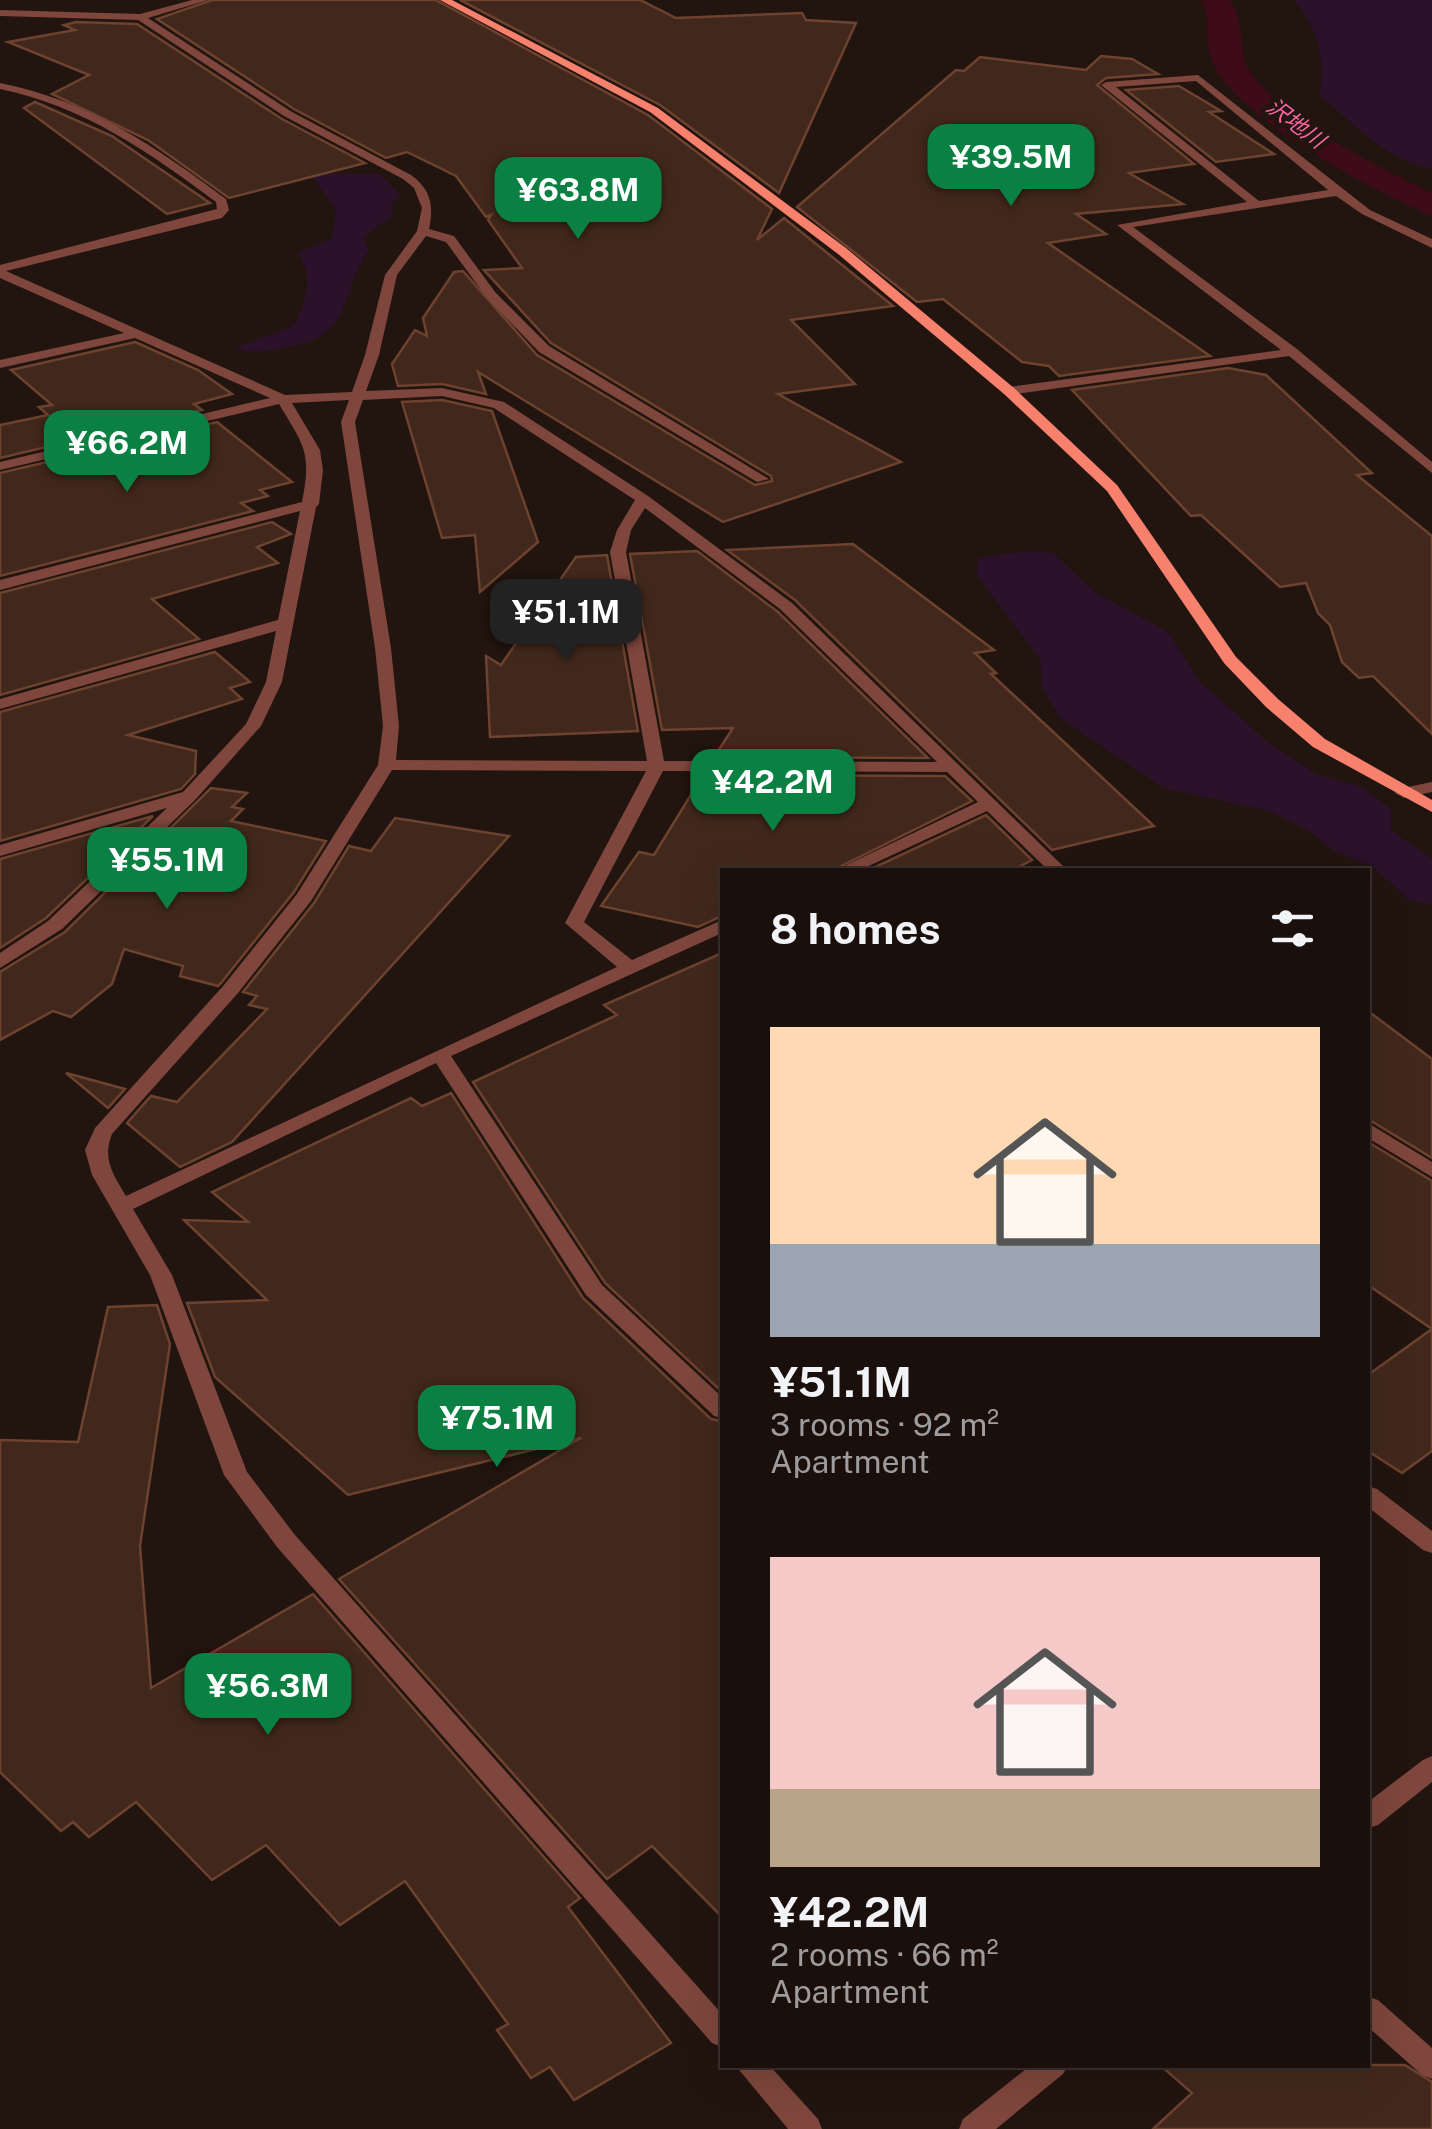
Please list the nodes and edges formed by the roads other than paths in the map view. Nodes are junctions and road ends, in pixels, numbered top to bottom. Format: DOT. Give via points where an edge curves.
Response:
graph roads {
  1 [pos="204,0"];
  2 [pos="445,0"];
  3 [pos="0,13"];
  4 [pos="140,17"];
  5 [pos="0,86"];
  6 [pos="1338,192"];
  7 [pos="1255,203"];
  8 [pos="423,231"];
  9 [pos="1432,244"];
  10 [pos="3,276"];
  11 [pos="140,333"];
  12 [pos="1292,352"];
  13 [pos="0,364"];
  14 [pos="1009,391"];
  15 [pos="356,395"];
  16 [pos="282,399"];
  17 [pos="0,466"];
  18 [pos="1431,467"];
  19 [pos="762,479"];
  20 [pos="643,499"];
  21 [pos="312,504"];
  22 [pos="0,586"];
  23 [pos="286,622"];
  24 [pos="0,704"];
  25 [pos="387,765"];
  26 [pos="657,767"];
  27 [pos="954,767"];
  28 [pos="1432,788"];
  29 [pos="1404,792"];
  30 [pos="190,796"];
  31 [pos="991,803"];
  32 [pos="1432,808"];
  33 [pos="0,851"];
  34 [pos="849,868"];
  35 [pos="1056,868"];
  36 [pos="720,928"];
  37 [pos="0,962"];
  38 [pos="628,966"];
  39 [pos="440,1054"];
  40 [pos="1370,1131"];
  41 [pos="1432,1171"];
  42 [pos="120,1207"];
  43 [pos="720,1408"];
  44 [pos="1370,1497"];
  45 [pos="1432,1544"];
  46 [pos="1432,1767"];
  47 [pos="1370,1814"];
  48 [pos="1370,2011"];
  49 [pos="720,2032"];
  50 [pos="1432,2066"];
  51 [pos="753,2068"];
  52 [pos="1050,2068"];
  53 [pos="807,2129"];
  54 [pos="974,2129"];
  1 -- 4 [label="street"];
  2 -- 14 [label="street" via="654,110 842,251"];
  3 -- 4 [label="street"];
  4 -- 8 [label="street" via="288,114 408,177 428,208"];
  5 -- 10 [label="street" via="84,108 191,178 222,201 223,210"];
  6 -- 7 [label="street"];
  6 -- 7 [label="street" via="1198,78 1106,85"];
  6 -- 9 [label="street"];
  7 -- 12 [label="street" via="1123,225"];
  8 -- 15 [label="street" via="391,275"];
  8 -- 19 [label="street" via="450,239 491,296 544,349"];
  10 -- 11 [label="street"];
  11 -- 13 [label="street"];
  11 -- 16 [label="street"];
  12 -- 14 [label="street"];
  12 -- 18 [label="street"];
  14 -- 29 [label="street" via="1112,488 1230,660 1272,704 1319,742"];
  15 -- 16 [label="street"];
  15 -- 20 [label="street" via="442,392 489,402"];
  15 -- 25 [label="street" via="348,422 383,648 391,726"];
  16 -- 17 [label="street"];
  16 -- 21 [label="street" via="312,450"];
  20 -- 26 [label="street" via="618,552"];
  20 -- 27 [label="street" via="786,606"];
  21 -- 22 [label="street"];
  21 -- 23 [label="street"];
  23 -- 24 [label="street"];
  23 -- 30 [label="street" via="274,682 253,726"];
  25 -- 26 [label="street"];
  25 -- 42 [label="street" via="305,897 102,1132 95,1150"];
  26 -- 27 [label="street"];
  26 -- 38 [label="street" via="574,923"];
  27 -- 31 [label="street"];
  28 -- 29 [label="street"];
  29 -- 32 [label="street"];
  30 -- 33 [label="street"];
  30 -- 37 [label="street" via="56,924"];
  31 -- 34 [label="street"];
  31 -- 35 [label="street"];
  36 -- 38 [label="street"];
  38 -- 39 [label="street"];
  39 -- 42 [label="street"];
  39 -- 43 [label="street" via="594,1290"];
  40 -- 41 [label="street"];
  42 -- 49 [label="street" via="161,1276 236,1474 286,1541"];
  44 -- 45 [label="street"];
  46 -- 47 [label="street"];
  48 -- 50 [label="street"];
  51 -- 53 [label="street"];
  52 -- 54 [label="street"];
}
